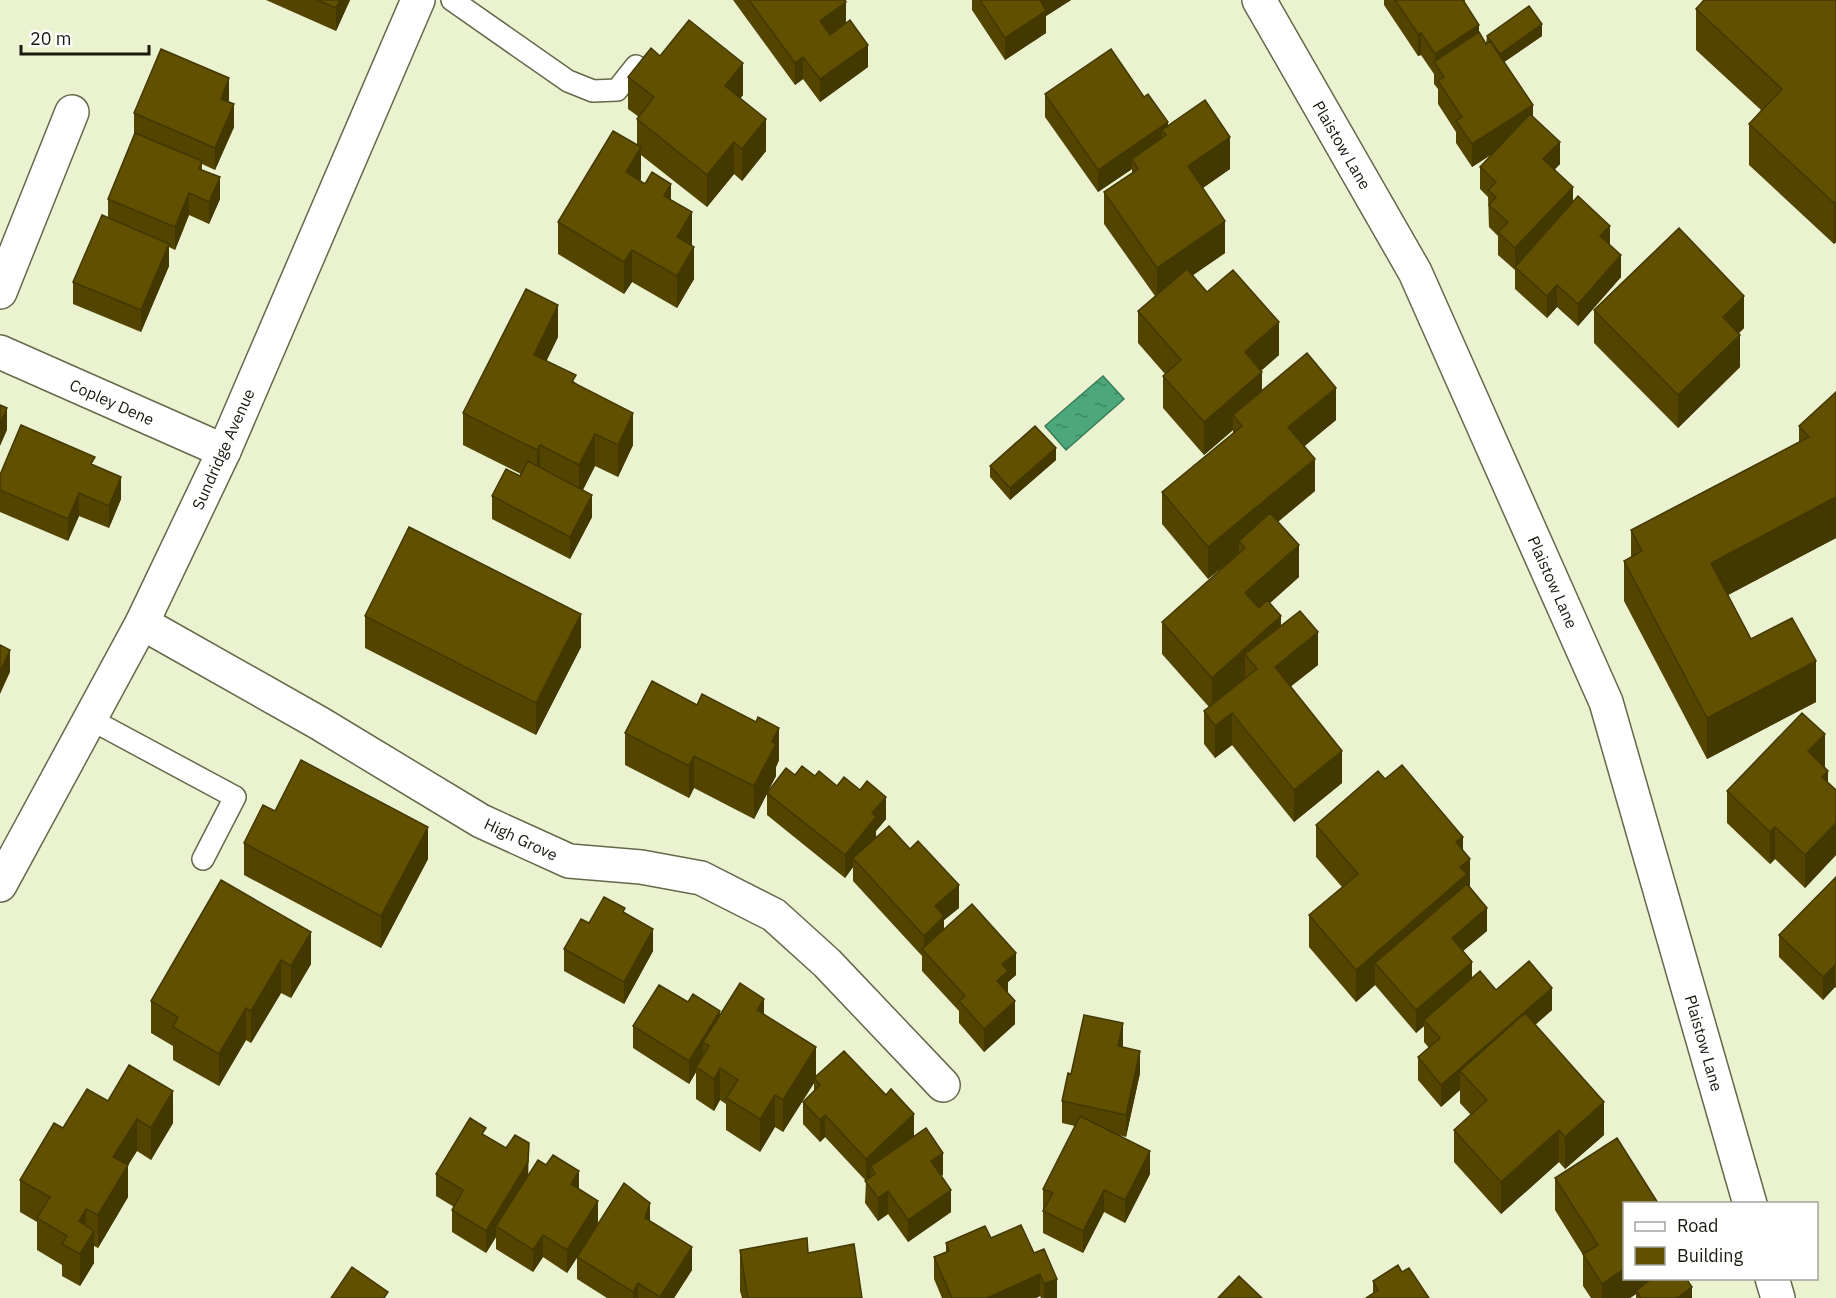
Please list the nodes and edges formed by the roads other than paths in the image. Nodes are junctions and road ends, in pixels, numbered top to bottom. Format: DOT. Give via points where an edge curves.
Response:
graph roads {
  1 [pos="418,0"];
  2 [pos="452,0"];
  3 [pos="1259,0"];
  4 [pos="636,66"];
  5 [pos="72,112"];
  6 [pos="0,292"];
  7 [pos="0,352"];
  8 [pos="224,451"];
  9 [pos="142,622"];
  10 [pos="90,719"];
  11 [pos="203,859"];
  12 [pos="0,885"];
  13 [pos="943,1085"];
  14 [pos="1750,1202"];
  15 [pos="1773,1280"];
  16 [pos="1778,1298"];
  1 -- 8 [label="street, Sundridge Avenue"];
  2 -- 4 [label="lane" via="568,81 593,91 617,90"];
  3 -- 14 [label="street, Plaistow Lane" via="1415,272 1606,702"];
  5 -- 6 [label="street"];
  7 -- 8 [label="street, Copley Dene"];
  8 -- 9 [label="street, Sundridge Avenue"];
  9 -- 10 [label="street, Sundridge Avenue"];
  9 -- 13 [label="street, High Grove" via="481,821 569,861 641,867 701,878 774,915 827,963"];
  10 -- 11 [label="lane" via="235,797"];
  10 -- 12 [label="street, Sundridge Avenue"];
  15 -- 16 [label="street"];
}
